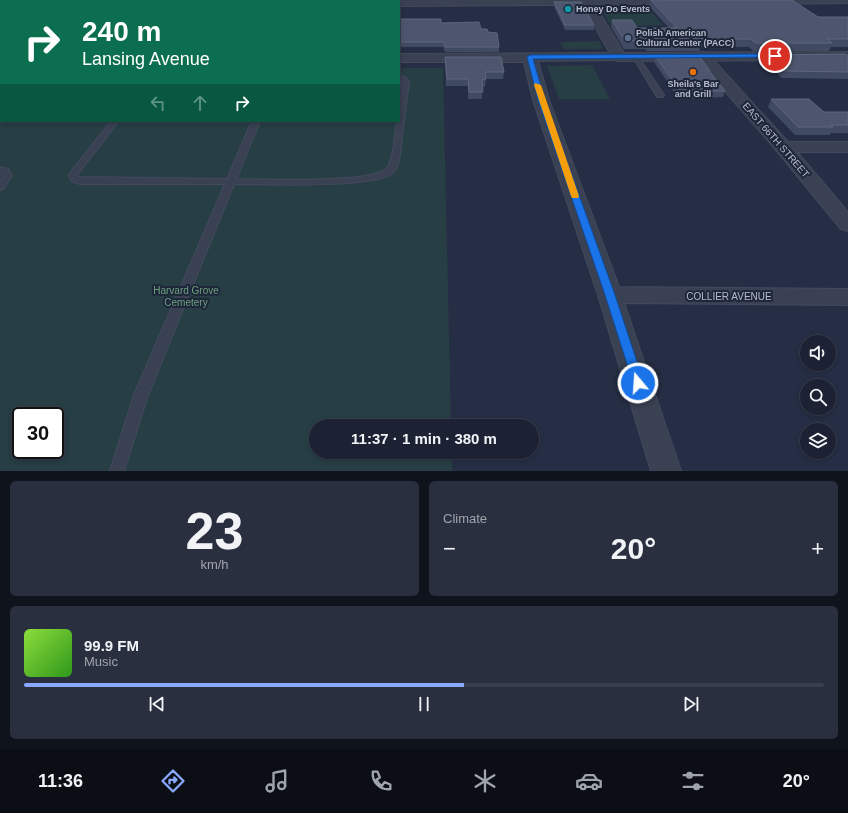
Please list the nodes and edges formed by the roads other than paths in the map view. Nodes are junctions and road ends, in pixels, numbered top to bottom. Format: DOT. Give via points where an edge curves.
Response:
graph roads {
  1 [pos="848,0"];
  2 [pos="587,1"];
  3 [pos="690,1"];
  4 [pos="753,1"];
  5 [pos="400,3"];
  6 [pos="702,56"];
  7 [pos="848,56"];
  8 [pos="530,57"];
  9 [pos="619,57"];
  10 [pos="636,57"];
  11 [pos="400,58"];
  12 [pos="400,78"];
  13 [pos="660,95"];
  14 [pos="114,122"];
  15 [pos="256,122"];
  16 [pos="782,147"];
  17 [pos="848,147"];
  18 [pos="0,170"];
  19 [pos="230,181"];
  20 [pos="0,187"];
  21 [pos="848,225"];
  22 [pos="610,295"];
  23 [pos="848,296"];
  24 [pos="117,471"];
  25 [pos="666,471"];
  1 -- 4 [label="street"];
  2 -- 3 [label="street"];
  2 -- 5 [label="street"];
  2 -- 9 [label="street"];
  6 -- 7 [label="street"];
  6 -- 10 [label="street"];
  6 -- 16 [label="street, EAST 66TH STREET"];
  8 -- 9 [label="street"];
  8 -- 11 [label="street"];
  8 -- 22 [label="street" via="542,100"];
  9 -- 10 [label="street"];
  10 -- 13 [label="lane"];
  12 -- 19 [label="lane" via="406,81 395,161 390,171 374,177 345,180"];
  14 -- 19 [label="lane" via="73,175 74,179"];
  15 -- 19 [label="lane"];
  16 -- 17 [label="street"];
  16 -- 21 [label="street, EAST 66TH STREET"];
  18 -- 20 [label="lane" via="8,176"];
  19 -- 24 [label="lane" via="141,396"];
  22 -- 23 [label="street, COLLIER AVENUE"];
  22 -- 25 [label="street"];
}
